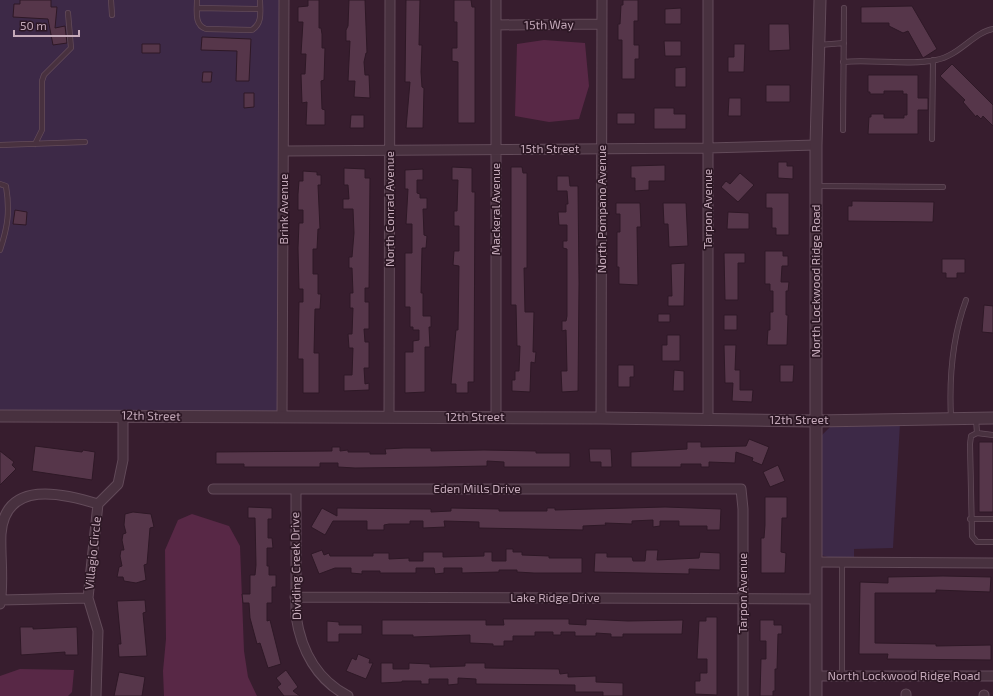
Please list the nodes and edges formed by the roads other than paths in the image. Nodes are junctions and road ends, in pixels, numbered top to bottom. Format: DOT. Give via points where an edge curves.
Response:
graph roads {
  1 [pos="110,0"];
  2 [pos="197,0"];
  3 [pos="260,0"];
  4 [pos="284,0"];
  5 [pos="390,0"];
  6 [pos="496,0"];
  7 [pos="602,0"];
  8 [pos="708,0"];
  9 [pos="820,0"];
  10 [pos="198,8"];
  11 [pos="844,8"];
  12 [pos="260,9"];
  13 [pos="68,13"];
  14 [pos="112,16"];
  15 [pos="602,24"];
  16 [pos="496,25"];
  17 [pos="993,29"];
  18 [pos="844,43"];
  19 [pos="819,45"];
  20 [pos="933,60"];
  21 [pos="843,62"];
  22 [pos="843,130"];
  23 [pos="932,139"];
  24 [pos="85,142"];
  25 [pos="35,144"];
  26 [pos="0,145"];
  27 [pos="816,145"];
  28 [pos="496,148"];
  29 [pos="708,148"];
  30 [pos="602,149"];
  31 [pos="390,150"];
  32 [pos="284,151"];
  33 [pos="0,184"];
  34 [pos="816,186"];
  35 [pos="943,187"];
  36 [pos="0,250"];
  37 [pos="966,300"];
  38 [pos="0,416"];
  39 [pos="123,416"];
  40 [pos="282,417"];
  41 [pos="496,417"];
  42 [pos="390,418"];
  43 [pos="601,418"];
  44 [pos="951,418"];
  45 [pos="976,418"];
  46 [pos="993,418"];
  47 [pos="708,419"];
  48 [pos="816,421"];
  49 [pos="977,433"];
  50 [pos="993,435"];
  51 [pos="213,489"];
  52 [pos="296,489"];
  53 [pos="741,489"];
  54 [pos="98,504"];
  55 [pos="970,519"];
  56 [pos="993,519"];
  57 [pos="993,542"];
  58 [pos="816,562"];
  59 [pos="842,563"];
  60 [pos="993,563"];
  61 [pos="296,597"];
  62 [pos="88,598"];
  63 [pos="742,598"];
  64 [pos="815,599"];
  65 [pos="0,602"];
  66 [pos="816,676"];
  67 [pos="842,676"];
  68 [pos="993,676"];
  69 [pos="96,696"];
  70 [pos="348,696"];
  71 [pos="742,696"];
  72 [pos="816,696"];
  1 -- 14 [label="lane"];
  2 -- 10 [label="lane"];
  3 -- 12 [label="lane"];
  4 -- 32 [label="street, Brink Avenue"];
  5 -- 31 [label="street, North Conrad Avenue"];
  6 -- 16 [label="street, Mackeral Avenue"];
  7 -- 15 [label="street, North Pompano Avenue"];
  8 -- 29 [label="street, Tarpon Avenue"];
  9 -- 19 [label="street, North Lockwood Ridge Road"];
  10 -- 12 [label="lane"];
  10 -- 12 [label="lane" via="198,23 201,27 252,30 257,27 260,20"];
  11 -- 18 [label="lane"];
  13 -- 25 [label="lane" via="72,48 44,75 42,130"];
  15 -- 16 [label="street, 15th Way"];
  15 -- 30 [label="street, North Pompano Avenue"];
  16 -- 28 [label="street, Mackeral Avenue"];
  17 -- 20 [label="lane" via="980,34 956,52"];
  18 -- 19 [label="lane"];
  18 -- 21 [label="lane"];
  19 -- 27 [label="street, North Lockwood Ridge Road"];
  20 -- 21 [label="lane"];
  20 -- 23 [label="lane"];
  21 -- 22 [label="lane"];
  24 -- 25 [label="lane"];
  25 -- 26 [label="lane"];
  27 -- 29 [label="street, 15th Street"];
  27 -- 34 [label="street, North Lockwood Ridge Road"];
  28 -- 30 [label="street, 15th Street"];
  28 -- 31 [label="street, 15th Street"];
  28 -- 41 [label="street, Mackeral Avenue"];
  29 -- 30 [label="street, 15th Street"];
  29 -- 47 [label="street, Tarpon Avenue"];
  30 -- 43 [label="street, North Pompano Avenue"];
  31 -- 32 [label="street, 15th Street"];
  31 -- 42 [label="street, North Conrad Avenue"];
  32 -- 40 [label="street, Brink Avenue"];
  33 -- 36 [label="lane" via="6,186 9,203 8,228"];
  34 -- 35 [label="lane"];
  34 -- 48 [label="street, North Lockwood Ridge Road"];
  37 -- 44 [label="lane" via="958,323 952,361"];
  38 -- 39 [label="street, 12th Street"];
  39 -- 40 [label="street, 12th Street"];
  39 -- 54 [label="street, Villagio Circle" via="123,460 118,484"];
  40 -- 42 [label="street, 12th Street"];
  41 -- 42 [label="street, 12th Street"];
  41 -- 43 [label="street, 12th Street"];
  43 -- 47 [label="street, 12th Street"];
  44 -- 45 [label="street, 12th Street"];
  44 -- 48 [label="street, 12th Street"];
  45 -- 46 [label="street, 12th Street"];
  45 -- 49 [label="lane"];
  47 -- 48 [label="street, 12th Street"];
  48 -- 58 [label="street, North Lockwood Ridge Road"];
  49 -- 50 [label="lane"];
  49 -- 55 [label="lane" via="971,436 970,444"];
  51 -- 52 [label="street, Eden Mills Drive"];
  52 -- 53 [label="street, Eden Mills Drive"];
  52 -- 61 [label="street, Dividing Creek Drive"];
  53 -- 63 [label="street, Tarpon Avenue"];
  54 -- 62 [label="street, Villagio Circle"];
  54 -- 65 [label="street, Villagio Circle" via="46,492 24,497 13,506 6,515 1,533"];
  55 -- 56 [label="lane"];
  55 -- 57 [label="lane" via="972,536 977,542"];
  58 -- 59 [label="street"];
  58 -- 64 [label="street, North Lockwood Ridge Road"];
  59 -- 60 [label="street"];
  59 -- 67 [label="lane"];
  61 -- 63 [label="street, Lake Ridge Drive"];
  61 -- 70 [label="street, Dividing Creek Drive" via="298,630 305,652 326,681"];
  62 -- 65 [label="street"];
  62 -- 69 [label="street, Villagio Circle" via="98,631"];
  63 -- 64 [label="street, Lake Ridge Drive"];
  63 -- 71 [label="street, Tarpon Avenue"];
  64 -- 66 [label="street, North Lockwood Ridge Road"];
  66 -- 67 [label="street, North Lockwood Ridge Road"];
  66 -- 72 [label="street, North Lockwood Ridge Road"];
  67 -- 68 [label="street, North Lockwood Ridge Road"];
}
